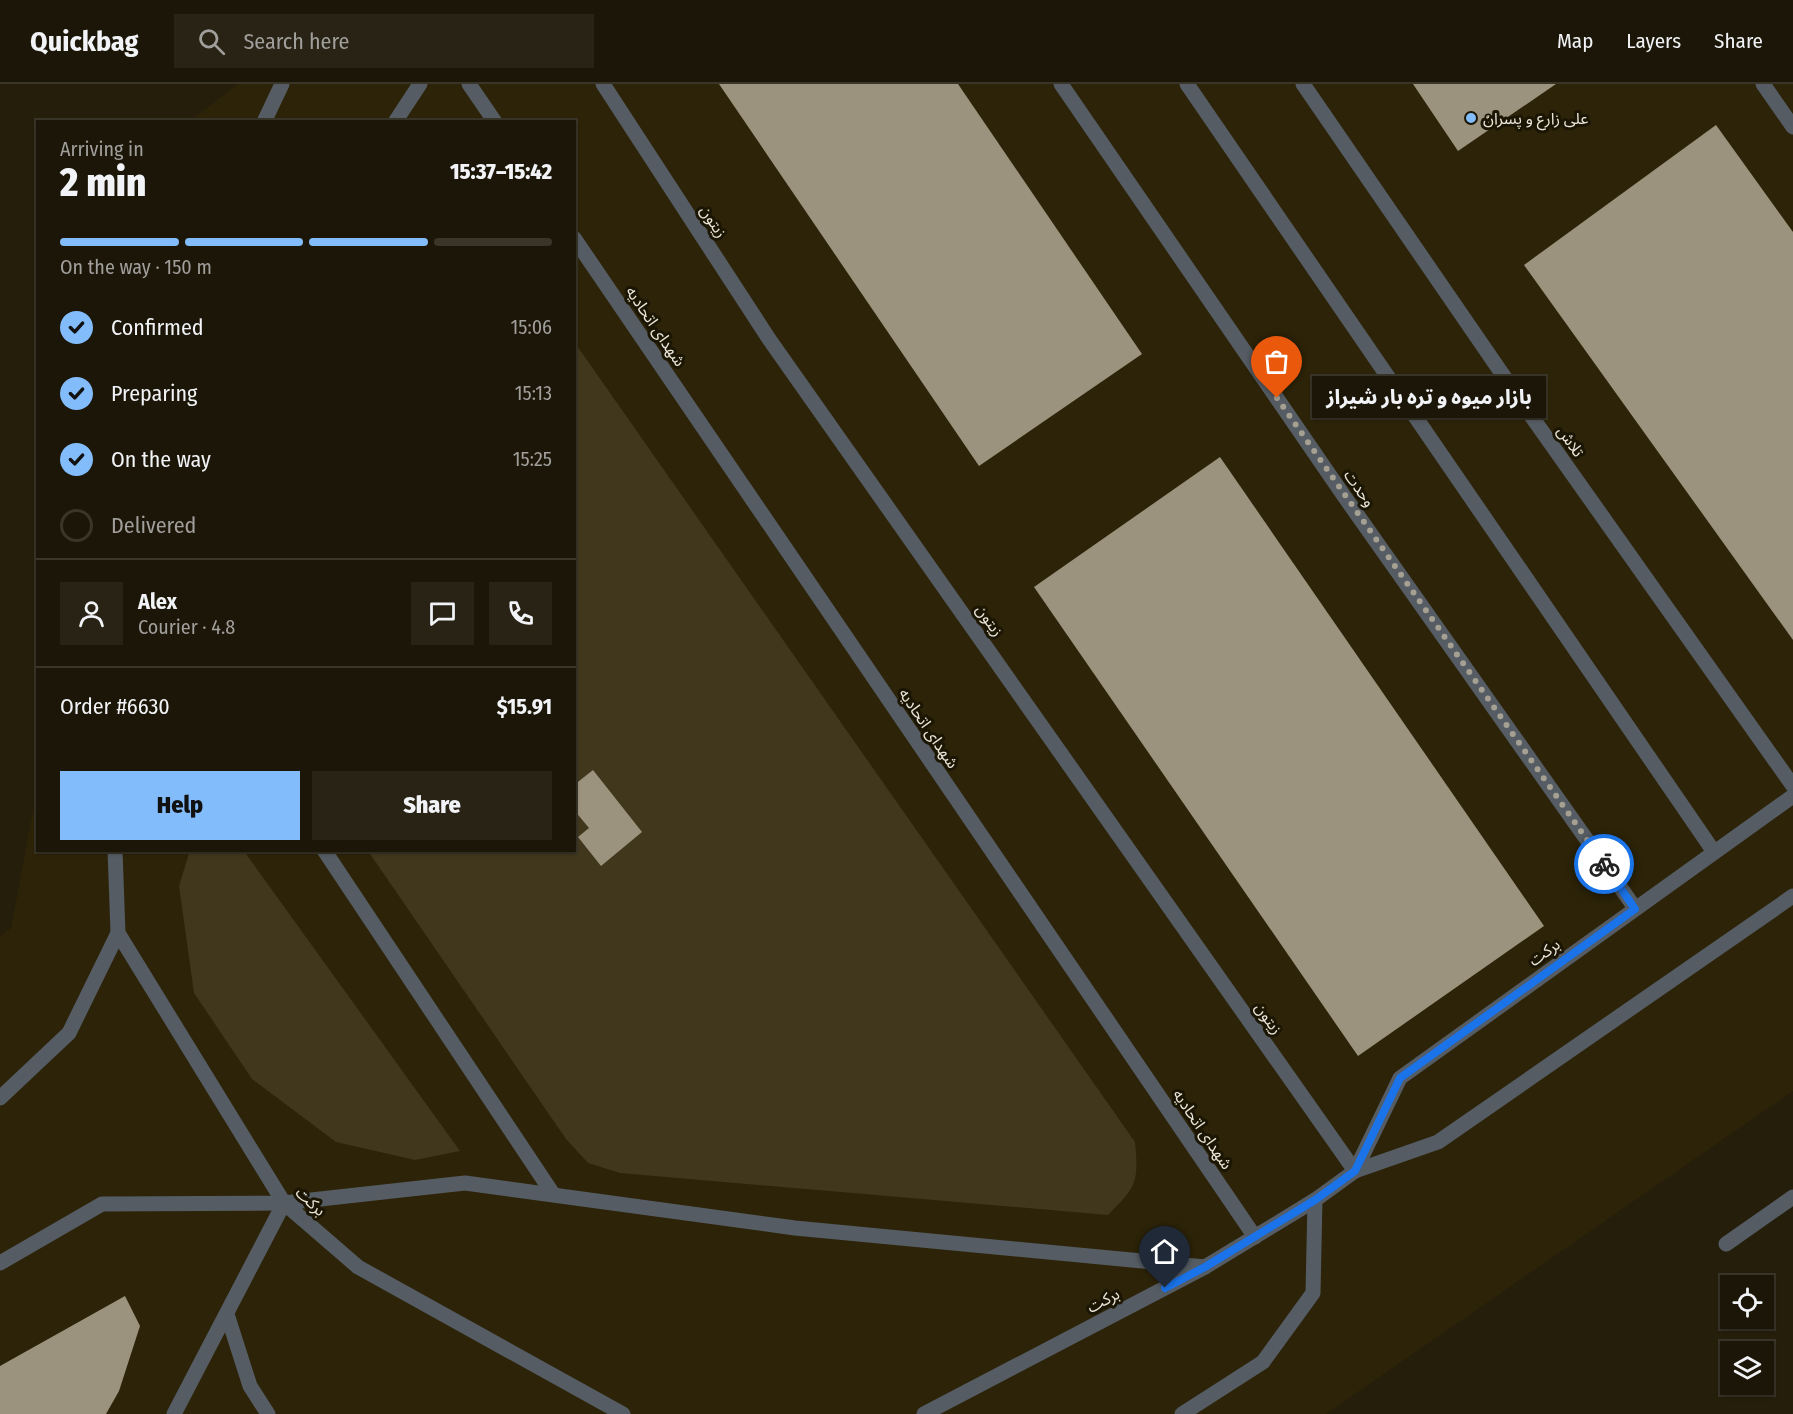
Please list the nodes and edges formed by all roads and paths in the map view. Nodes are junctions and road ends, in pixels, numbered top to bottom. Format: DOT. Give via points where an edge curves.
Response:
graph roads {
  1 [pos="282,84"];
  2 [pos="420,84"];
  3 [pos="470,84"];
  4 [pos="603,84"];
  5 [pos="1061,84"];
  6 [pos="1187,84"];
  7 [pos="1303,84"];
  8 [pos="1763,84"];
  9 [pos="265,120"];
  10 [pos="396,120"];
  11 [pos="494,120"];
  12 [pos="1793,127"];
  13 [pos="576,241"];
  14 [pos="1793,786"];
  15 [pos="1793,796"];
  16 [pos="115,852"];
  17 [pos="325,852"];
  18 [pos="1714,852"];
  19 [pos="1793,896"];
  20 [pos="1635,909"];
  21 [pos="118,933"];
  22 [pos="0,1098"];
  23 [pos="1355,1171"];
  24 [pos="554,1194"];
  25 [pos="1793,1197"];
  26 [pos="1315,1200"];
  27 [pos="285,1203"];
  28 [pos="1255,1237"];
  29 [pos="1726,1244"];
  30 [pos="0,1263"];
  31 [pos="1205,1267"];
  32 [pos="227,1314"];
  33 [pos="174,1414"];
  34 [pos="268,1414"];
  35 [pos="623,1414"];
  36 [pos="924,1414"];
  37 [pos="1182,1414"];
  1 -- 9 [label="lane"];
  2 -- 10 [label="lane"];
  3 -- 11 [label="lane"];
  4 -- 23 [label="lane, زیتون" via="769,339"];
  5 -- 20 [label="lane, وحدت"];
  6 -- 18 [label="lane"];
  7 -- 14 [label="lane, تلاش"];
  8 -- 12 [label="lane"];
  13 -- 28 [label="lane, شهدای اتحادیه"];
  15 -- 18 [label="lane, برکت"];
  16 -- 21 [label="lane, برکت"];
  17 -- 24 [label="lane"];
  18 -- 20 [label="lane, برکت"];
  19 -- 23 [label="lane, برکت" via="1438,1142"];
  20 -- 23 [label="lane, برکت" via="1400,1078"];
  21 -- 22 [label="lane" via="69,1034"];
  21 -- 27 [label="lane, برکت"];
  23 -- 26 [label="lane, برکت"];
  24 -- 27 [label="lane" via="465,1183"];
  24 -- 31 [label="lane" via="795,1228"];
  25 -- 29 [label="lane"];
  26 -- 28 [label="lane, برکت"];
  26 -- 37 [label="lane" via="1312,1293 1263,1362"];
  27 -- 30 [label="lane" via="102,1204"];
  27 -- 32 [label="lane"];
  27 -- 35 [label="lane, برکت" via="358,1267"];
  28 -- 31 [label="lane, برکت"];
  31 -- 36 [label="lane, برکت"];
  32 -- 33 [label="lane"];
  32 -- 34 [label="lane" via="250,1386"];
}
